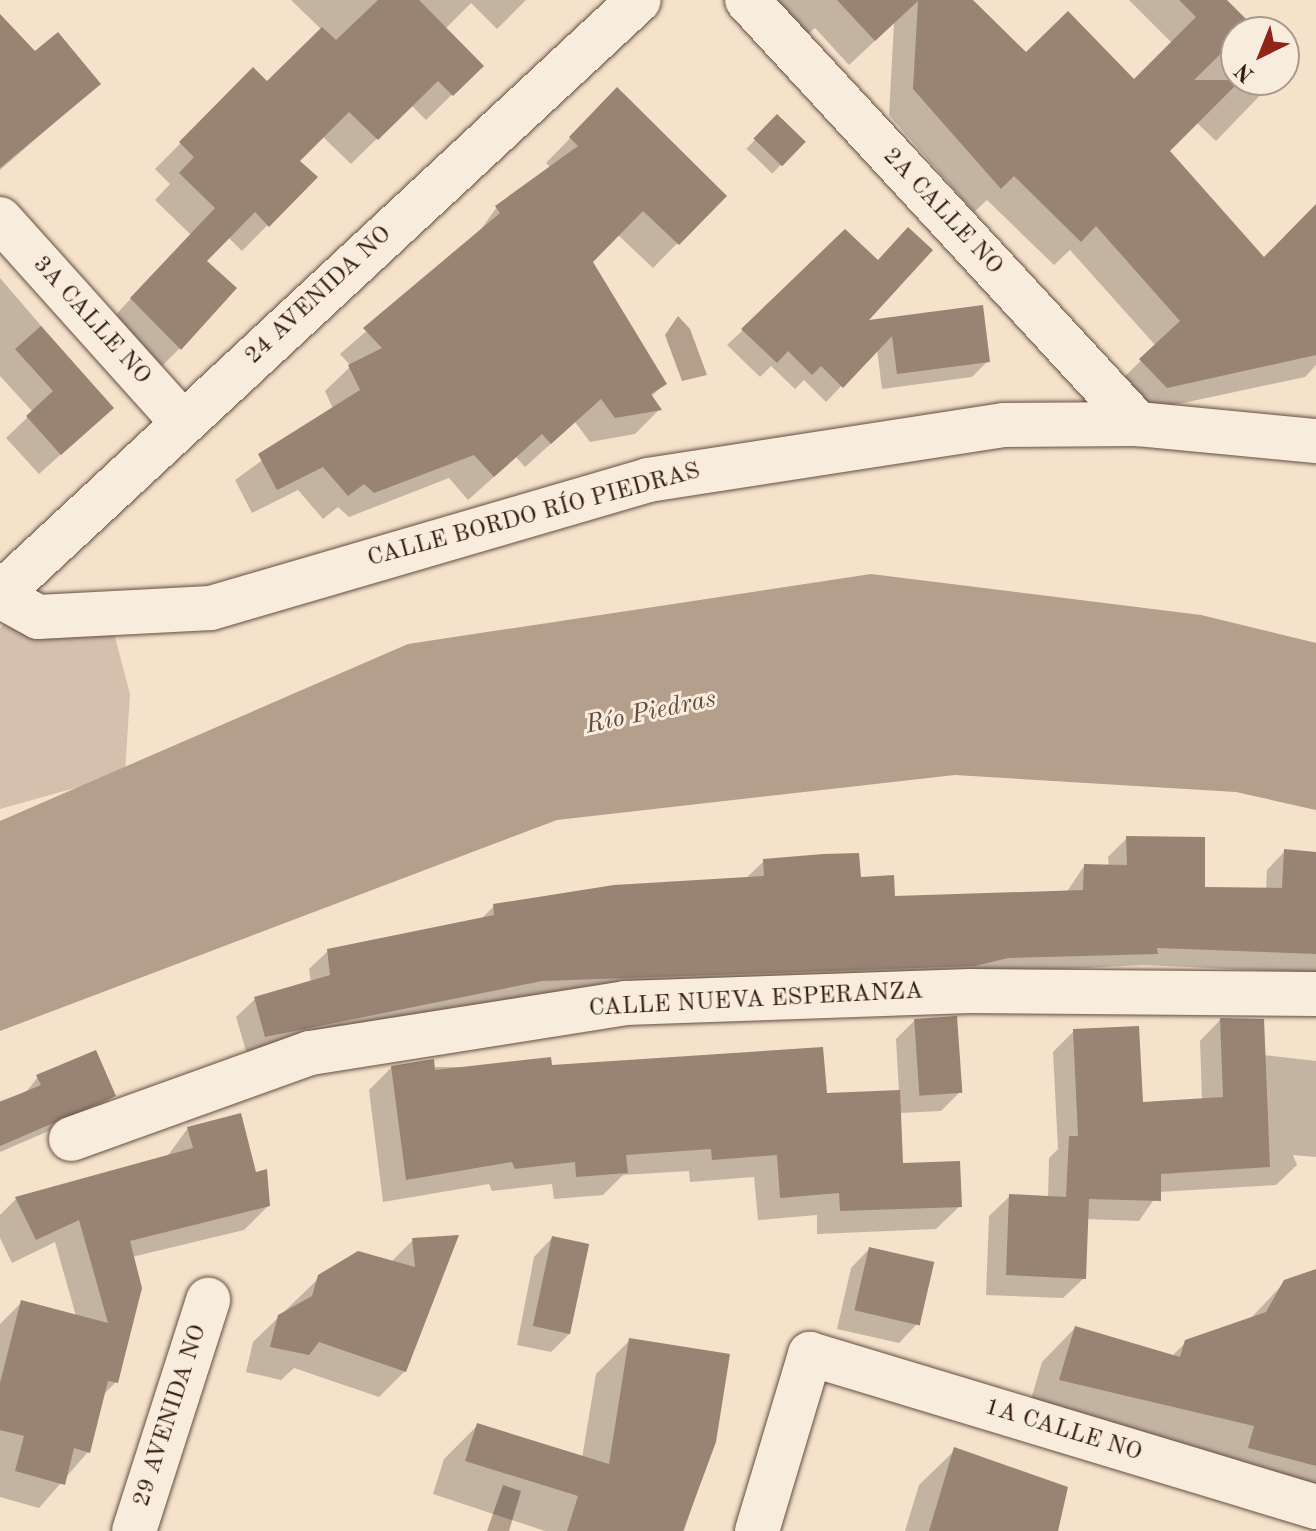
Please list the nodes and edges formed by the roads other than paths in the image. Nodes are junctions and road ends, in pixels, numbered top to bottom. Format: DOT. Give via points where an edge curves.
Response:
graph roads {
  1 [pos="639,0"];
  2 [pos="747,0"];
  3 [pos="0,219"];
  4 [pos="182,422"];
  5 [pos="1138,424"];
  6 [pos="1316,441"];
  7 [pos="0,595"];
  8 [pos="1316,994"];
  9 [pos="71,1139"];
  10 [pos="208,1300"];
  11 [pos="1316,1507"];
  12 [pos="134,1531"];
  13 [pos="757,1531"];
  1 -- 4 [label="street, 24 AVENIDA NO"];
  2 -- 5 [label="street, 2A CALLE NO"];
  3 -- 4 [label="street, 3A CALLE NO"];
  4 -- 7 [label="street, 24 AVENIDA NO"];
  5 -- 6 [label="street, CALLE BORDO RÍO PIEDRAS"];
  5 -- 7 [label="street, CALLE BORDO RÍO PIEDRAS" via="1004,425 648,480 211,608 38,617"];
  8 -- 9 [label="street, CALLE NUEVA ESPERANZA" via="970,991 625,1003 310,1053"];
  10 -- 12 [label="street, 29 AVENIDA NO"];
  11 -- 13 [label="street, 1A CALLE NO" via="810,1354"];
}
